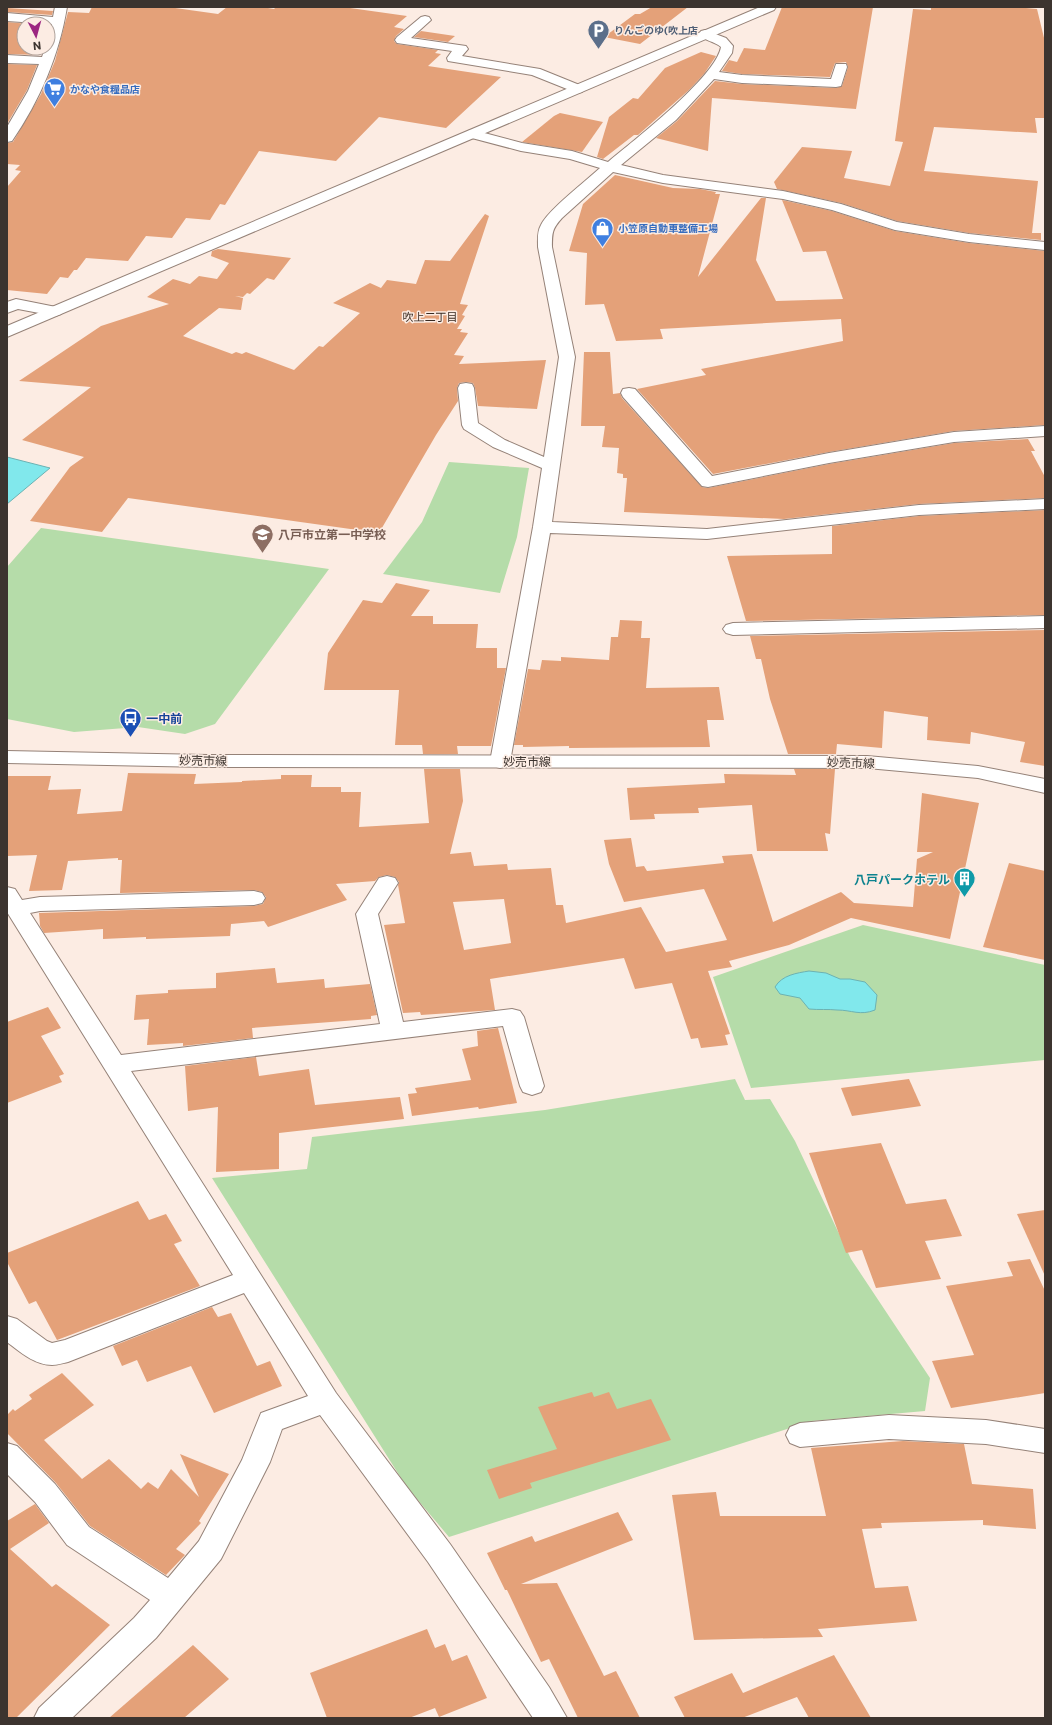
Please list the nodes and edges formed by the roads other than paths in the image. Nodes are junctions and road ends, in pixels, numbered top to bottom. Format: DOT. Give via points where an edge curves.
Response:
graph roads {
  1 [pos="61,7"];
  2 [pos="770,7"];
  3 [pos="7,17"];
  4 [pos="425,20"];
  5 [pos="58,21"];
  6 [pos="704,34"];
  7 [pos="7,59"];
  8 [pos="47,61"];
  9 [pos="841,67"];
  10 [pos="711,75"];
  11 [pos="576,89"];
  12 [pos="473,134"];
  13 [pos="7,138"];
  14 [pos="610,167"];
  15 [pos="1045,246"];
  16 [pos="7,308"];
  17 [pos="55,311"];
  18 [pos="7,332"];
  19 [pos="466,388"];
  20 [pos="630,393"];
  21 [pos="1045,431"];
  22 [pos="551,465"];
  23 [pos="1045,504"];
  24 [pos="542,527"];
  25 [pos="1045,622"];
  26 [pos="733,630"];
  27 [pos="7,757"];
  28 [pos="500,762"];
  29 [pos="1045,786"];
  30 [pos="387,883"];
  31 [pos="254,898"];
  32 [pos="12,901"];
  33 [pos="393,1031"];
  34 [pos="114,1064"];
  35 [pos="532,1086"];
  36 [pos="249,1280"];
  37 [pos="7,1327"];
  38 [pos="326,1401"];
  39 [pos="800,1435"];
  40 [pos="1045,1441"];
  41 [pos="7,1455"];
  42 [pos="171,1597"];
  43 [pos="50,1718"];
  44 [pos="551,1718"];
  1 -- 5 [label="street"];
  2 -- 6 [label="street"];
  3 -- 5 [label="street"];
  4 -- 11 [label="street" via="401,40 462,49 453,58 535,72"];
  5 -- 8 [label="street" via="55,40"];
  6 -- 10 [label="street" via="722,41 726,46 726,53"];
  6 -- 11 [label="street"];
  7 -- 8 [label="street"];
  8 -- 13 [label="street" via="24,112"];
  9 -- 10 [label="street" via="836,83 742,79"];
  10 -- 14 [label="street" via="672,116"];
  11 -- 12 [label="street"];
  12 -- 14 [label="street" via="572,155"];
  12 -- 17 [label="street"];
  14 -- 15 [label="street" via="663,179 783,196 836,207 895,226 969,238"];
  14 -- 22 [label="street" via="556,215 545,233 545,247 567,358"];
  16 -- 17 [label="street" via="16,304"];
  17 -- 18 [label="street"];
  19 -- 22 [label="street" via="470,425 499,445"];
  20 -- 21 [label="street" via="708,482 954,437"];
  22 -- 24 [label="street"];
  23 -- 24 [label="street" via="918,510 707,534"];
  24 -- 28 [label="street"];
  25 -- 26 [label="street"];
  27 -- 28 [label="street, 妙売市線"];
  28 -- 29 [label="street, 妙売市線" via="867,762 978,772"];
  30 -- 33 [label="street" via="368,914"];
  31 -- 32 [label="street" via="40,904"];
  32 -- 34 [label="street"];
  33 -- 34 [label="street"];
  33 -- 35 [label="street" via="512,1017"];
  34 -- 36 [label="street"];
  36 -- 37 [label="street" via="68,1351 52,1354 38,1350"];
  36 -- 38 [label="street"];
  38 -- 42 [label="street" via="271,1421 256,1462 210,1550"];
  38 -- 44 [label="street" via="439,1553"];
  39 -- 40 [label="street" via="889,1427 986,1432"];
  41 -- 42 [label="street" via="45,1494 78,1536"];
  42 -- 43 [label="street" via="145,1628"];
}
